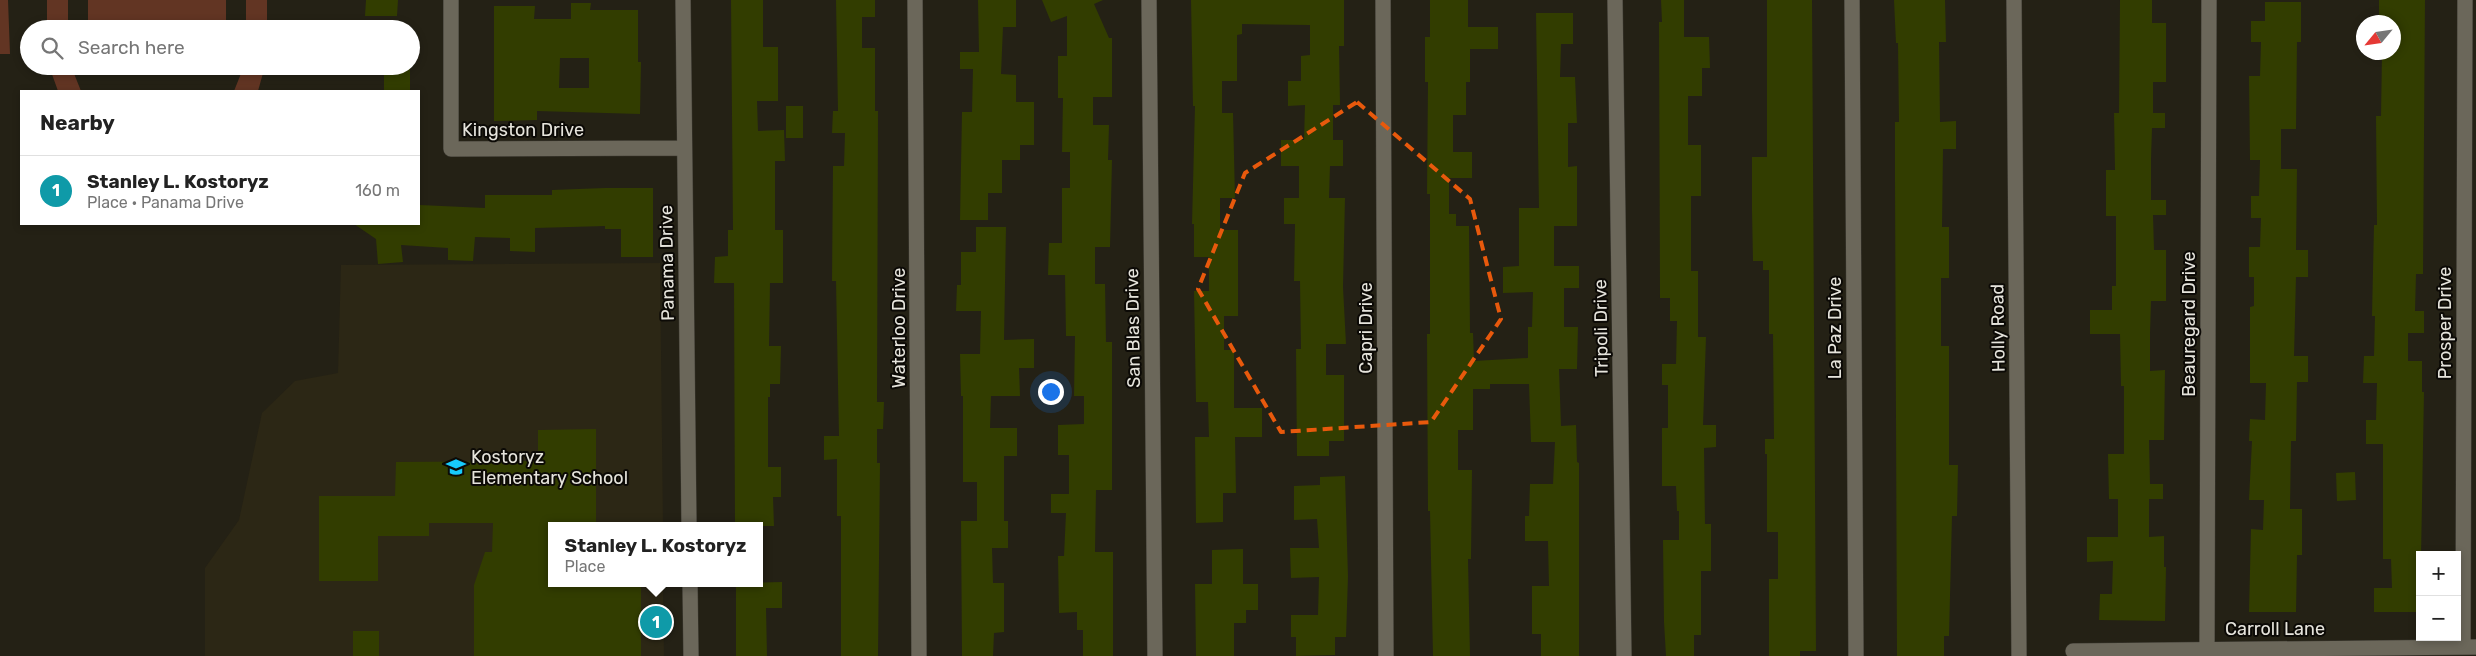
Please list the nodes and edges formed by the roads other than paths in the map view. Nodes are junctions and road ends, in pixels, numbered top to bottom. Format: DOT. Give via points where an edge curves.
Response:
graph roads {
  1 [pos="451,0"];
  2 [pos="683,0"];
  3 [pos="915,0"];
  4 [pos="1149,0"];
  5 [pos="1383,0"];
  6 [pos="1615,0"];
  7 [pos="1852,0"];
  8 [pos="2014,0"];
  9 [pos="2208,0"];
  10 [pos="2465,0"];
  11 [pos="684,148"];
  12 [pos="689,522"];
  13 [pos="690,587"];
  14 [pos="2470,647"];
  15 [pos="2207,648"];
  16 [pos="2073,650"];
  17 [pos="691,656"];
  18 [pos="919,656"];
  19 [pos="1155,656"];
  20 [pos="1386,656"];
  21 [pos="1624,656"];
  22 [pos="1856,656"];
  23 [pos="2020,656"];
  1 -- 11 [label="street, Kingston Drive" via="451,149"];
  2 -- 11 [label="street, Panama Drive"];
  3 -- 18 [label="street, Waterloo Drive"];
  4 -- 19 [label="street, San Blas Drive"];
  5 -- 20 [label="street, Capri Drive"];
  6 -- 21 [label="street, Tripoli Drive"];
  7 -- 22 [label="street, La Paz Drive"];
  8 -- 23 [label="street, Holly Road"];
  9 -- 15 [label="street, Beauregard Drive"];
  10 -- 14 [label="street, Prosper Drive"];
  11 -- 12 [label="street, Panama Drive"];
  13 -- 17 [label="street"];
  14 -- 15 [label="street, Carroll Lane"];
  15 -- 16 [label="street, Carroll Lane"];
}
